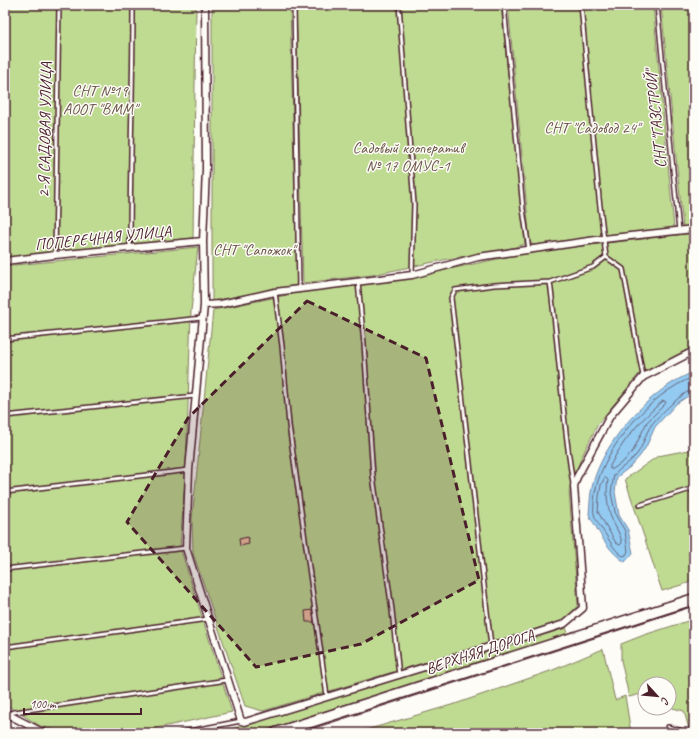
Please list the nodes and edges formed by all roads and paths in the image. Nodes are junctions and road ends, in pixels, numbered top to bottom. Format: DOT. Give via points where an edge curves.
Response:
graph roads {
  1 [pos="59,5"];
  2 [pos="133,5"];
  3 [pos="205,5"];
  4 [pos="294,5"];
  5 [pos="398,5"];
  6 [pos="504,5"];
  7 [pos="581,5"];
  8 [pos="657,5"];
  9 [pos="694,229"];
  10 [pos="679,231"];
  11 [pos="603,239"];
  12 [pos="203,241"];
  13 [pos="130,248"];
  14 [pos="529,250"];
  15 [pos="55,255"];
  16 [pos="606,257"];
  17 [pos="5,261"];
  18 [pos="412,275"];
  19 [pos="358,281"];
  20 [pos="550,282"];
  21 [pos="299,289"];
  22 [pos="275,292"];
  23 [pos="204,305"];
  24 [pos="202,318"];
  25 [pos="5,339"];
  26 [pos="694,351"];
  27 [pos="643,377"];
  28 [pos="195,396"];
  29 [pos="5,416"];
  30 [pos="189,470"];
  31 [pos="574,486"];
  32 [pos="694,488"];
  33 [pos="5,492"];
  34 [pos="640,505"];
  35 [pos="186,548"];
  36 [pos="5,569"];
  37 [pos="694,599"];
  38 [pos="208,619"];
  39 [pos="491,646"];
  40 [pos="5,647"];
  41 [pos="399,676"];
  42 [pos="228,680"];
  43 [pos="327,696"];
  44 [pos="5,713"];
  45 [pos="241,721"];
  46 [pos="668,727"];
  47 [pos="44,733"];
  48 [pos="179,733"];
  49 [pos="276,733"];
  50 [pos="689,733"];
  1 -- 15 [label="lane, 2-Я САДОВАЯ УЛИЦА"];
  2 -- 13 [label="lane"];
  3 -- 12 [label="street" via="206,169"];
  4 -- 21 [label="lane"];
  5 -- 18 [label="lane" via="414,204"];
  6 -- 14 [label="lane"];
  7 -- 11 [label="lane"];
  8 -- 10 [label="lane, СНТ \"ГАЗСТРОЙ\""];
  9 -- 10 [label="street"];
  10 -- 11 [label="street"];
  11 -- 14 [label="street"];
  11 -- 16 [label="lane"];
  12 -- 13 [label="street, ПОПЕРЕЧНАЯ УЛИЦА"];
  12 -- 23 [label="street"];
  13 -- 15 [label="street, ПОПЕРЕЧНАЯ УЛИЦА"];
  14 -- 18 [label="street" via="478,257"];
  15 -- 17 [label="street, ПОПЕРЕЧНАЯ УЛИЦА"];
  16 -- 20 [label="lane" via="593,267"];
  16 -- 27 [label="lane" via="623,269"];
  18 -- 19 [label="street"];
  19 -- 21 [label="street"];
  19 -- 41 [label="lane" via="373,476"];
  20 -- 31 [label="lane"];
  20 -- 39 [label="lane" via="455,290 451,298"];
  21 -- 22 [label="street"];
  22 -- 23 [label="street" via="221,304"];
  22 -- 43 [label="lane" via="291,441"];
  23 -- 24 [label="street"];
  24 -- 25 [label="lane"];
  24 -- 28 [label="street"];
  26 -- 27 [label="street"];
  27 -- 31 [label="street" via="610,416"];
  28 -- 29 [label="lane"];
  28 -- 30 [label="street"];
  30 -- 33 [label="lane"];
  30 -- 35 [label="street"];
  31 -- 39 [label="street" via="583,608 564,624"];
  32 -- 34 [label="lane"];
  35 -- 36 [label="lane"];
  35 -- 38 [label="street"];
  37 -- 49 [label="main road, ВЕРХНЯЯ ДОРОГА"];
  38 -- 40 [label="lane"];
  38 -- 42 [label="street"];
  39 -- 41 [label="street"];
  41 -- 43 [label="street"];
  42 -- 44 [label="lane"];
  42 -- 45 [label="street"];
  43 -- 45 [label="street" via="245,722"];
  44 -- 47 [label="street"];
  45 -- 48 [label="lane"];
  46 -- 50 [label="lane"];
}
